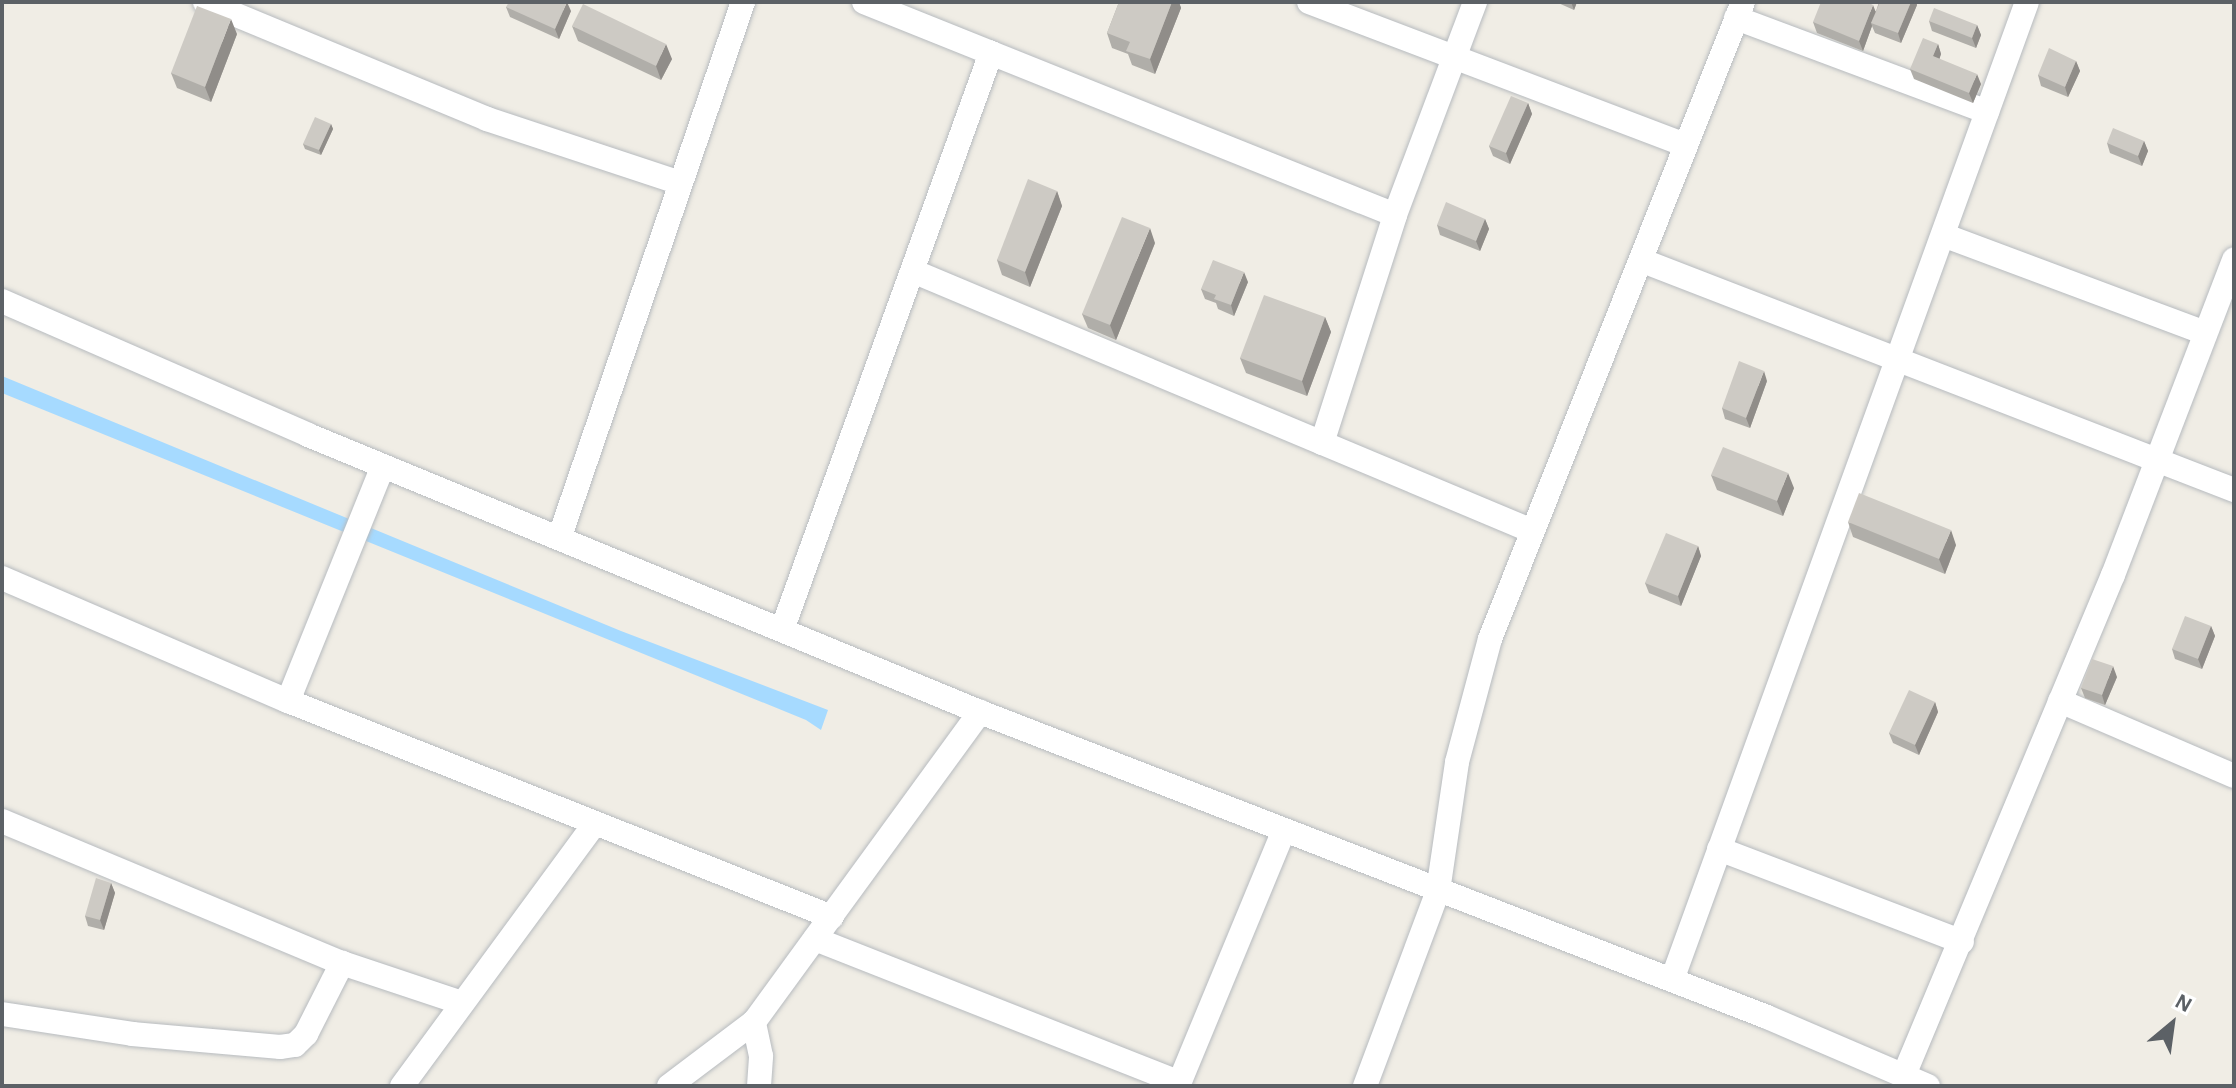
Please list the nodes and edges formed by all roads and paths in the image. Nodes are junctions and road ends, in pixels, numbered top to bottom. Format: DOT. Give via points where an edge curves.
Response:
graph roads {
  1 [pos="205,2"];
  2 [pos="743,2"];
  3 [pos="864,2"];
  4 [pos="1309,2"];
  5 [pos="1475,2"];
  6 [pos="2027,2"];
  7 [pos="1740,10"];
  8 [pos="991,53"];
  9 [pos="1455,57"];
  10 [pos="1987,112"];
  11 [pos="1686,145"];
  12 [pos="677,182"];
  13 [pos="1395,215"];
  14 [pos="1943,235"];
  15 [pos="1643,261"];
  16 [pos="2232,271"];
  17 [pos="915,272"];
  18 [pos="2,301"];
  19 [pos="2205,333"];
  20 [pos="1897,361"];
  21 [pos="1322,443"];
  22 [pos="2157,460"];
  23 [pos="383,466"];
  24 [pos="2234,490"];
  25 [pos="1532,531"];
  26 [pos="560,536"];
  27 [pos="2,578"];
  28 [pos="782,630"];
  29 [pos="288,701"];
  30 [pos="2060,701"];
  31 [pos="980,712"];
  32 [pos="2234,776"];
  33 [pos="2,821"];
  34 [pos="595,823"];
  35 [pos="1283,833"];
  36 [pos="1719,849"];
  37 [pos="1438,891"];
  38 [pos="832,917"];
  39 [pos="815,939"];
  40 [pos="1962,942"];
  41 [pos="342,963"];
  42 [pos="1672,980"];
  43 [pos="462,1003"];
  44 [pos="2,1014"];
  45 [pos="754,1022"];
  46 [pos="1904,1075"];
  47 [pos="681,1083"];
  48 [pos="1179,1084"];
  49 [pos="402,1086"];
  50 [pos="759,1086"];
  51 [pos="1365,1086"];
  52 [pos="1928,1086"];
  1 -- 12 [label="street" via="487,119"];
  2 -- 12 [label="street"];
  3 -- 8 [label="street"];
  4 -- 9 [label="street"];
  5 -- 9 [label="street"];
  6 -- 10 [label="street"];
  7 -- 10 [label="street"];
  7 -- 11 [label="street"];
  8 -- 13 [label="street"];
  8 -- 17 [label="street"];
  9 -- 11 [label="street"];
  9 -- 13 [label="street"];
  10 -- 14 [label="street"];
  11 -- 15 [label="street"];
  12 -- 26 [label="street"];
  13 -- 21 [label="street"];
  14 -- 19 [label="street"];
  14 -- 20 [label="street"];
  15 -- 20 [label="street"];
  15 -- 25 [label="street"];
  16 -- 19 [label="street"];
  17 -- 21 [label="street"];
  17 -- 28 [label="street"];
  18 -- 23 [label="street"];
  19 -- 22 [label="street"];
  20 -- 22 [label="street"];
  20 -- 36 [label="street"];
  21 -- 25 [label="street"];
  22 -- 24 [label="street"];
  22 -- 30 [label="street"];
  23 -- 26 [label="street"];
  23 -- 29 [label="street"];
  25 -- 37 [label="street" via="1472,698"];
  26 -- 28 [label="street"];
  27 -- 29 [label="street"];
  28 -- 31 [label="street"];
  29 -- 34 [label="street"];
  30 -- 32 [label="street"];
  30 -- 40 [label="street"];
  31 -- 35 [label="street"];
  31 -- 38 [label="street"];
  33 -- 41 [label="street"];
  34 -- 38 [label="street"];
  34 -- 43 [label="street"];
  35 -- 37 [label="street"];
  35 -- 48 [label="street"];
  36 -- 40 [label="street"];
  36 -- 42 [label="street"];
  37 -- 42 [label="street"];
  37 -- 51 [label="street"];
  38 -- 39 [label="street"];
  39 -- 45 [label="street"];
  39 -- 48 [label="street"];
  40 -- 46 [label="street"];
  41 -- 43 [label="street"];
  41 -- 44 [label="street" via="306,1034 295,1045 132,1034"];
  42 -- 46 [label="street"];
  43 -- 49 [label="street"];
  45 -- 47 [label="street"];
  45 -- 50 [label="street" via="761,1056"];
  46 -- 52 [label="street"];
}
